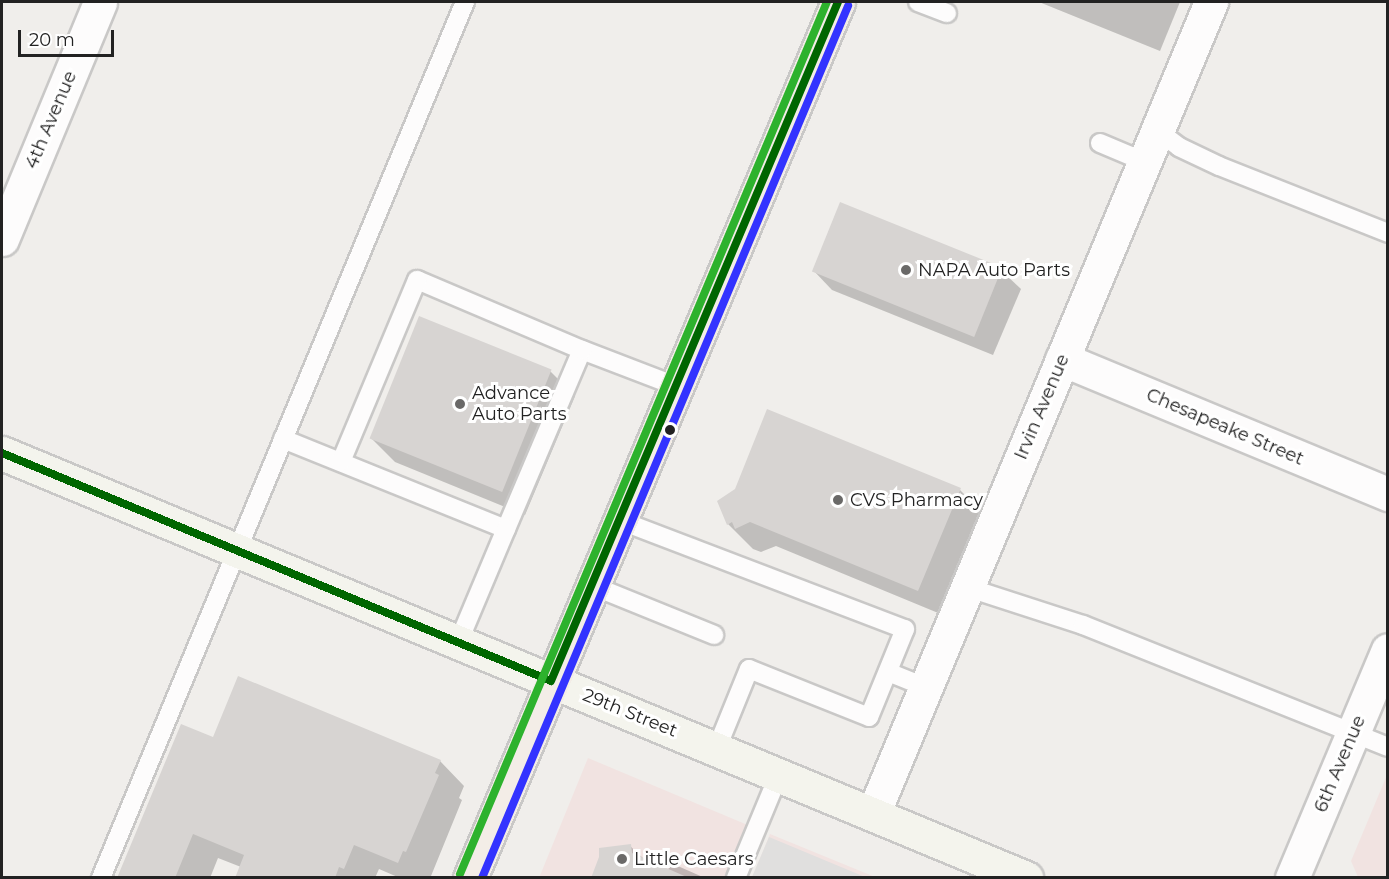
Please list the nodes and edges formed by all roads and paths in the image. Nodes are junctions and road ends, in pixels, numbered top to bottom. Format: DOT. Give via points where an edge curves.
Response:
graph roads {
  1 [pos="100,2"];
  2 [pos="465,2"];
  3 [pos="838,2"];
  4 [pos="918,2"];
  5 [pos="1210,2"];
  6 [pos="947,13"];
  7 [pos="1158,131"];
  8 [pos="1100,143"];
  9 [pos="1145,162"];
  10 [pos="1388,233"];
  11 [pos="2,239"];
  12 [pos="582,350"];
  13 [pos="1062,359"];
  14 [pos="676,386"];
  15 [pos="283,439"];
  16 [pos="2,453"];
  17 [pos="341,462"];
  18 [pos="1388,494"];
  19 [pos="619,520"];
  20 [pos="506,529"];
  21 [pos="236,552"];
  22 [pos="591,585"];
  23 [pos="966,587"];
  24 [pos="714,635"];
  25 [pos="458,643"];
  26 [pos="1388,650"];
  27 [pos="888,672"];
  28 [pos="551,681"];
  29 [pos="925,687"];
  30 [pos="1353,734"];
  31 [pos="1388,747"];
  32 [pos="717,748"];
  33 [pos="779,774"];
  34 [pos="873,813"];
  35 [pos="101,878"];
  36 [pos="470,878"];
  37 [pos="736,878"];
  38 [pos="1026,878"];
  39 [pos="1292,878"];
  1 -- 11 [label="street, 4th Avenue"];
  2 -- 15 [label="lane"];
  3 -- 14 [label="main road"];
  4 -- 6 [label="lane"];
  5 -- 7 [label="street, Irvin Avenue"];
  7 -- 9 [label="street, Irvin Avenue"];
  7 -- 10 [label="lane" via="1179,147 1219,166"];
  8 -- 9 [label="lane"];
  9 -- 13 [label="street, Irvin Avenue"];
  12 -- 14 [label="lane"];
  12 -- 17 [label="lane" via="417,280"];
  12 -- 20 [label="lane"];
  13 -- 18 [label="street, Chesapeake Street"];
  13 -- 23 [label="street, Irvin Avenue"];
  14 -- 19 [label="main road"];
  15 -- 17 [label="lane"];
  15 -- 21 [label="lane"];
  16 -- 21 [label="main road, 29th Street"];
  17 -- 20 [label="lane"];
  19 -- 22 [label="main road"];
  19 -- 27 [label="lane" via="905,629"];
  20 -- 25 [label="lane"];
  21 -- 25 [label="main road, 29th Street"];
  21 -- 35 [label="lane"];
  22 -- 24 [label="lane"];
  22 -- 28 [label="main road"];
  23 -- 29 [label="street, Irvin Avenue"];
  23 -- 30 [label="lane" via="1093,629"];
  25 -- 28 [label="main road, 29th Street"];
  26 -- 30 [label="street, 6th Avenue"];
  27 -- 29 [label="lane"];
  27 -- 32 [label="lane" via="870,717 749,669"];
  28 -- 32 [label="main road, 29th Street"];
  28 -- 36 [label="main road"];
  29 -- 34 [label="street, Irvin Avenue"];
  30 -- 31 [label="lane"];
  30 -- 39 [label="street, 6th Avenue"];
  32 -- 33 [label="main road, 29th Street"];
  33 -- 34 [label="main road, 29th Street"];
  33 -- 37 [label="lane"];
  34 -- 38 [label="main road, 29th Street"];
}
